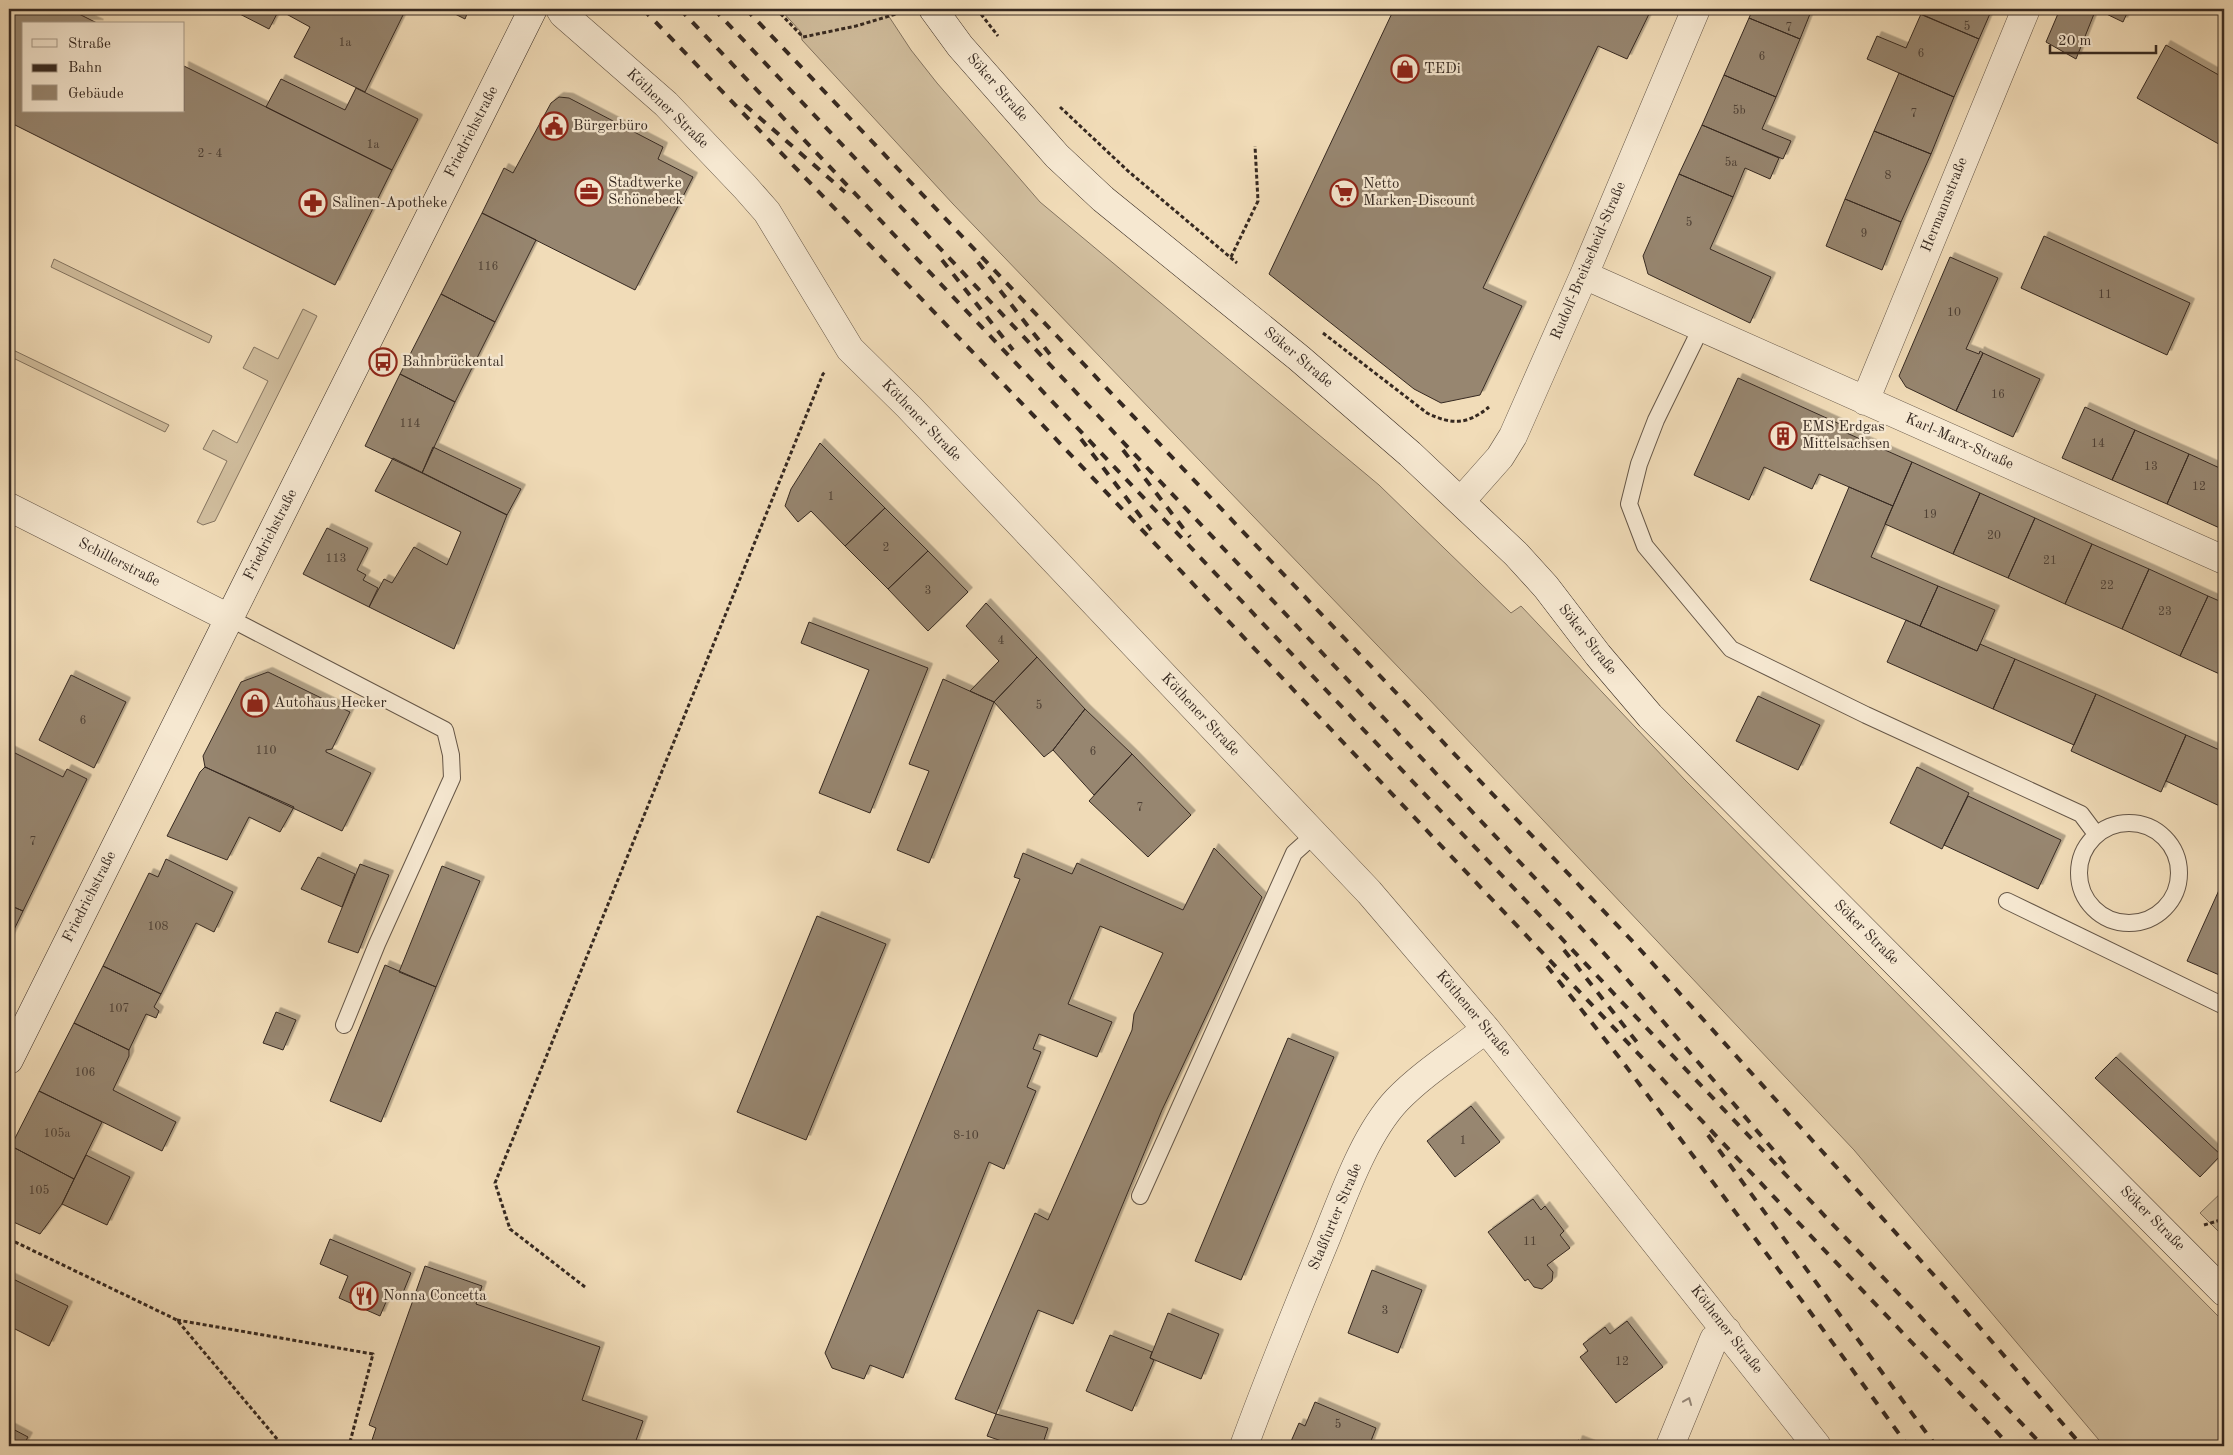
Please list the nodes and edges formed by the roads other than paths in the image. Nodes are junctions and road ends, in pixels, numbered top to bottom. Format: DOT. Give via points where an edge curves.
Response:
graph roads {
  1 [pos="533,9"];
  2 [pos="560,9"];
  3 [pos="933,9"];
  4 [pos="1696,9"];
  5 [pos="2026,9"];
  6 [pos="1584,275"];
  7 [pos="1701,328"];
  8 [pos="1865,400"];
  9 [pos="1461,501"];
  10 [pos="9,508"];
  11 [pos="2224,560"];
  12 [pos="229,618"];
  13 [pos="2096,834"];
  14 [pos="1314,835"];
  15 [pos="2007,901"];
  16 [pos="2224,1006"];
  17 [pos="344,1025"];
  18 [pos="1486,1029"];
  19 [pos="9,1060"];
  20 [pos="1140,1196"];
  21 [pos="2224,1292"];
  22 [pos="1727,1331"];
  23 [pos="1244,1446"];
  24 [pos="1670,1446"];
  25 [pos="1817,1446"];
  1 -- 12 [label="street, Friedrichstraße"];
  2 -- 14 [label="street, Köthener Straße" via="666,104 767,212 850,349 909,407"];
  3 -- 9 [label="street, Söker Straße" via="960,46 1057,156 1103,199 1299,358"];
  4 -- 6 [label="street, Rudolf-Breitscheid-Straße"];
  5 -- 8 [label="street, Hermannstraße"];
  6 -- 7 [label="street, Karl-Marx-Straße"];
  6 -- 9 [label="street, Rudolf-Breitscheid-Straße" via="1513,436 1500,457"];
  7 -- 8 [label="street, Karl-Marx-Straße"];
  7 -- 13 [label="lane" via="1656,420 1639,464 1629,504 1646,546 1731,649 2081,814"];
  8 -- 11 [label="street, Karl-Marx-Straße"];
  9 -- 21 [label="street, Söker Straße" via="1546,587 1650,716"];
  10 -- 12 [label="street, Schillerstraße"];
  12 -- 17 [label="lane" via="445,730 452,778"];
  12 -- 19 [label="street, Friedrichstraße"];
  13 -- 13 [label="lane" via="2111,826 2127,823 2158,831 2169,843 2177,857 2180,873 2170,903 2158,915 2144,922 2113,922 2088,904 2081,890 2079,867 2086,845"];
  14 -- 18 [label="street, Köthener Straße" via="1369,892"];
  14 -- 20 [label="lane" via="1294,853"];
  15 -- 16 [label="lane"];
  18 -- 22 [label="street, Köthener Straße"];
  18 -- 23 [label="street, Staßfurter Straße" via="1397,1100 1370,1138 1346,1190"];
  24 -- 22 [label="street, one-way" via="1714,1339"];
  22 -- 25 [label="street, Köthener Straße"];
}
